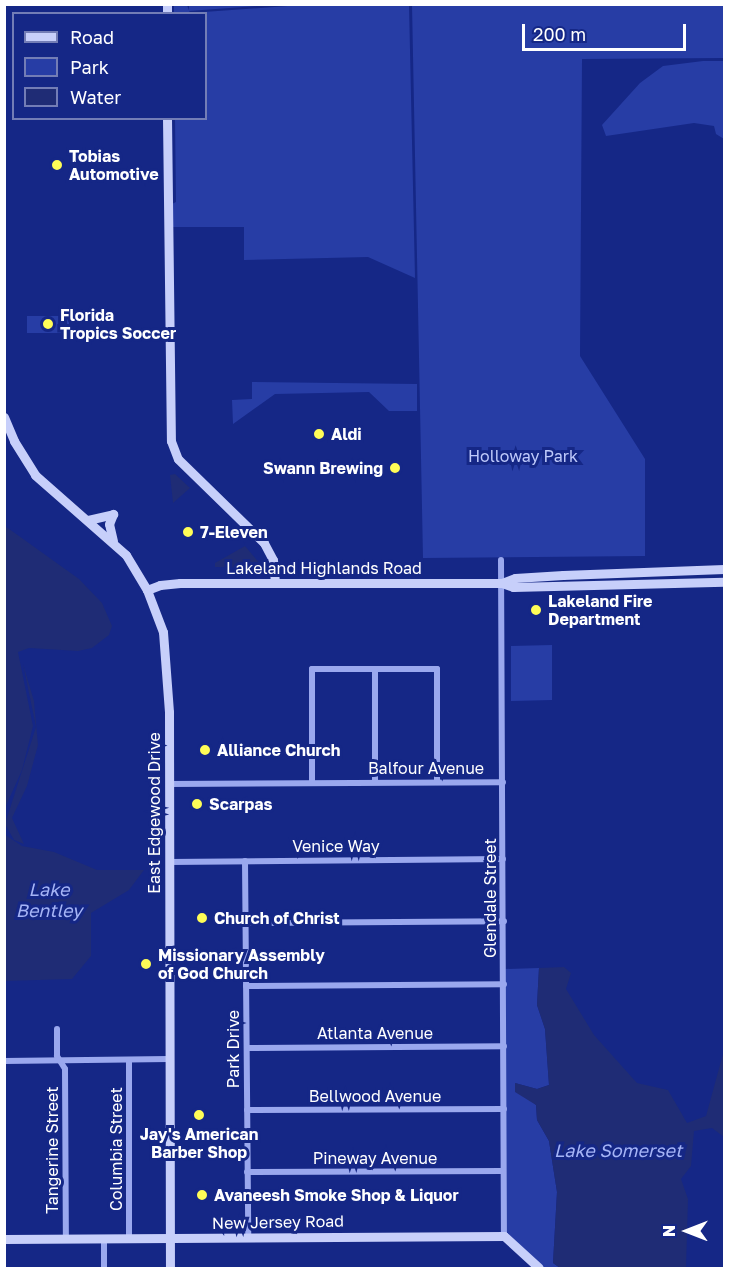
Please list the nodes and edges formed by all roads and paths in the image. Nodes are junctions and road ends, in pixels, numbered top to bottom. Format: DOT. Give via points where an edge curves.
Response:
graph roads {
  1 [pos="167,120"];
  2 [pos="4,417"];
  3 [pos="88,520"];
  4 [pos="114,543"];
  5 [pos="501,561"];
  6 [pos="724,569"];
  7 [pos="724,582"];
  8 [pos="275,583"];
  9 [pos="502,583"];
  10 [pos="147,591"];
  11 [pos="375,669"];
  12 [pos="312,782"];
  13 [pos="375,782"];
  14 [pos="437,782"];
  15 [pos="503,782"];
  16 [pos="169,784"];
  17 [pos="503,859"];
  18 [pos="245,861"];
  19 [pos="169,862"];
  20 [pos="504,921"];
  21 [pos="246,922"];
  22 [pos="504,984"];
  23 [pos="246,986"];
  24 [pos="57,1029"];
  25 [pos="504,1046"];
  26 [pos="247,1048"];
  27 [pos="169,1059"];
  28 [pos="129,1060"];
  29 [pos="4,1061"];
  30 [pos="63,1061"];
  31 [pos="504,1109"];
  32 [pos="247,1110"];
  33 [pos="503,1171"];
  34 [pos="247,1172"];
  35 [pos="504,1236"];
  36 [pos="129,1237"];
  37 [pos="248,1237"];
  38 [pos="104,1238"];
  39 [pos="170,1238"];
  40 [pos="4,1239"];
  41 [pos="66,1239"];
  42 [pos="535,1267"];
  43 [pos="104,1269"];
  44 [pos="170,1269"];
  1 -- 8 [label="street" via="171,441 180,461 264,543 273,560"];
  2 -- 3 [label="street, East Edgewood Drive" via="35,475"];
  3 -- 4 [label="street, East Edgewood Drive"];
  3 -- 4 [label="street" via="113,514 109,527"];
  4 -- 10 [label="street, East Edgewood Drive"];
  5 -- 9 [label="street, Glendale Street"];
  6 -- 9 [label="street, Lakeland Highlands Road" via="515,578"];
  7 -- 9 [label="street, Lakeland Highlands Road" via="513,587"];
  8 -- 9 [label="street, Lakeland Highlands Road"];
  8 -- 10 [label="street, Lakeland Highlands Road" via="180,583"];
  9 -- 15 [label="street, Glendale Street"];
  10 -- 16 [label="street, East Edgewood Drive" via="168,658"];
  11 -- 12 [label="street" via="312,669"];
  11 -- 13 [label="street"];
  11 -- 14 [label="street" via="437,669"];
  12 -- 13 [label="street, Balfour Avenue"];
  12 -- 16 [label="street, Balfour Avenue"];
  13 -- 14 [label="street, Balfour Avenue"];
  14 -- 15 [label="street, Balfour Avenue"];
  15 -- 17 [label="street, Glendale Street"];
  16 -- 19 [label="street, East Edgewood Drive"];
  17 -- 18 [label="street, Venice Way"];
  17 -- 20 [label="street, Glendale Street"];
  18 -- 19 [label="street, Venice Way"];
  18 -- 21 [label="street, Park Drive"];
  19 -- 27 [label="street, East Edgewood Drive"];
  20 -- 21 [label="street"];
  20 -- 22 [label="street, Glendale Street"];
  21 -- 23 [label="street, Park Drive"];
  22 -- 23 [label="street"];
  22 -- 25 [label="street, Glendale Street"];
  23 -- 26 [label="street, Park Drive"];
  24 -- 30 [label="street, Tangerine Street" via="57,1056"];
  25 -- 26 [label="street, Atlanta Avenue"];
  25 -- 31 [label="street, Glendale Street"];
  26 -- 32 [label="street, Park Drive"];
  27 -- 28 [label="street"];
  27 -- 39 [label="street, East Edgewood Drive"];
  28 -- 30 [label="street"];
  28 -- 36 [label="street, Columbia Street"];
  29 -- 30 [label="street"];
  30 -- 41 [label="street, Tangerine Street"];
  31 -- 32 [label="street, Bellwood Avenue"];
  31 -- 33 [label="street, Glendale Street"];
  32 -- 34 [label="street, Park Drive"];
  33 -- 34 [label="street, Pineway Avenue"];
  33 -- 35 [label="street, Glendale Street"];
  34 -- 37 [label="street, Park Drive"];
  35 -- 37 [label="street, New Jersey Road"];
  35 -- 42 [label="street"];
  36 -- 38 [label="street, New Jersey Road"];
  36 -- 39 [label="street, New Jersey Road"];
  37 -- 39 [label="street, New Jersey Road"];
  38 -- 41 [label="street, New Jersey Road"];
  38 -- 43 [label="street"];
  39 -- 44 [label="street, East Edgewood Drive"];
  40 -- 41 [label="street, New Jersey Road"];
}
